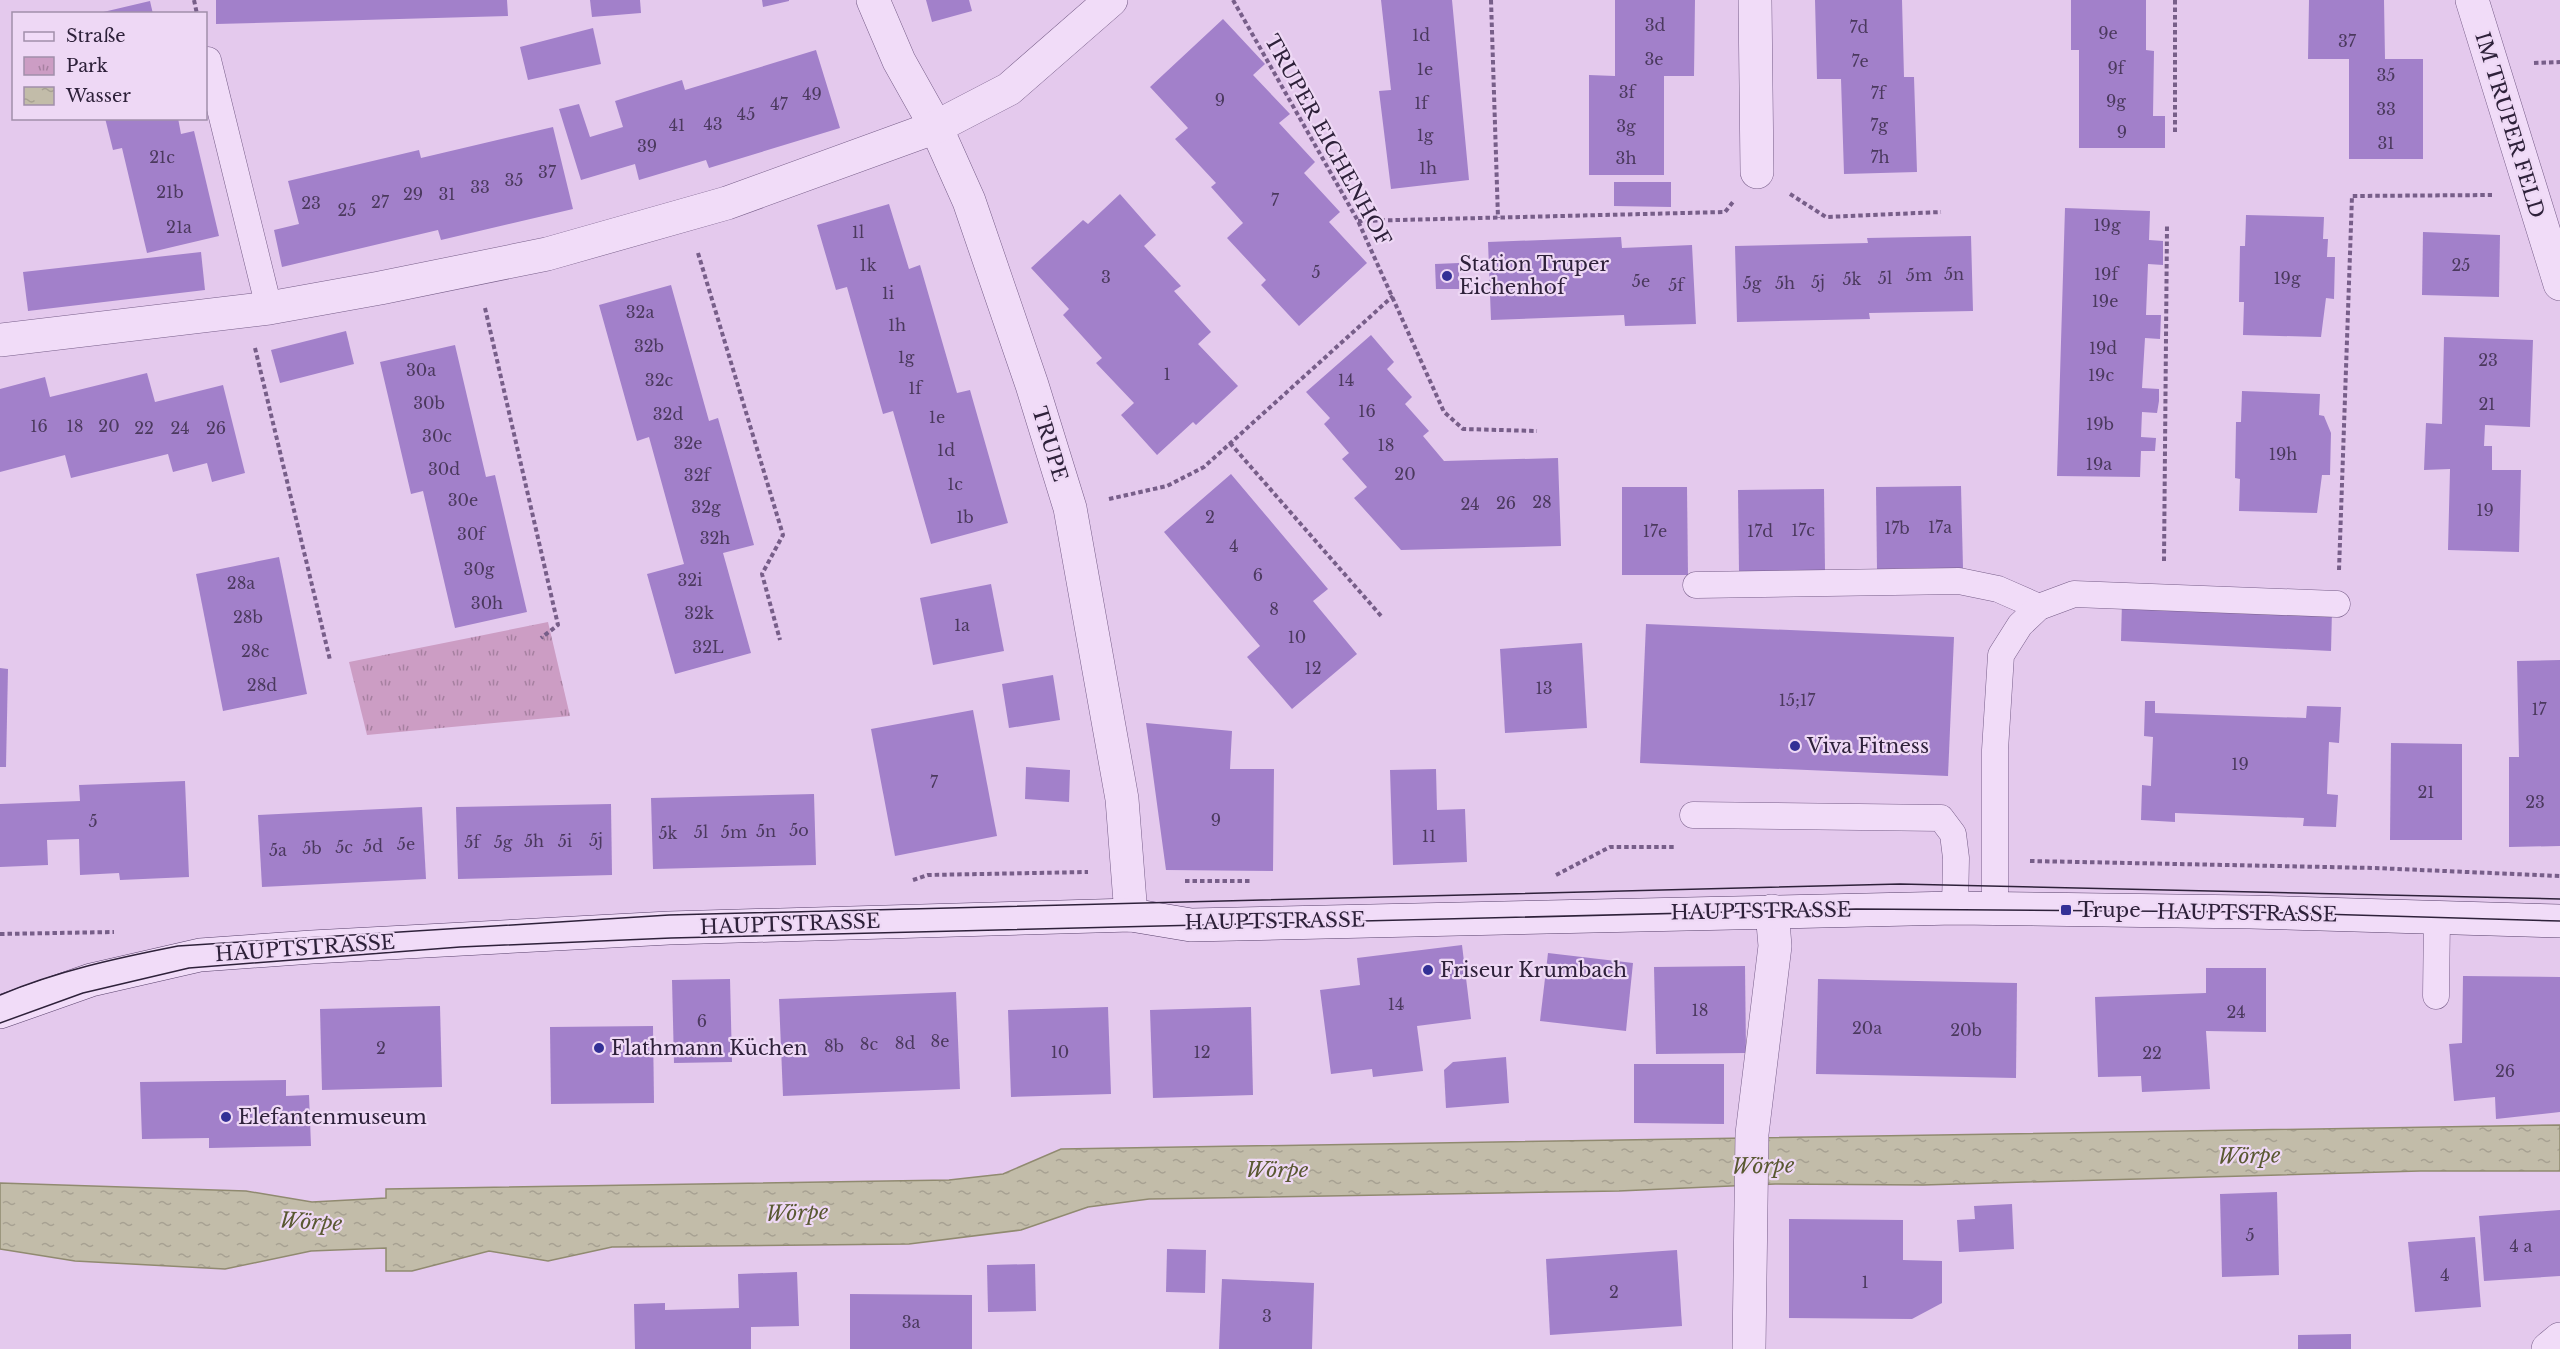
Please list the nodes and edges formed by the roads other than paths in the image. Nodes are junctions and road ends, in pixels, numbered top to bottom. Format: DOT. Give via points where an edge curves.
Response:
graph roads {
  1 [pos="873,0"];
  2 [pos="1111,0"];
  3 [pos="1755,0"];
  4 [pos="2472,0"];
  5 [pos="208,60"];
  6 [pos="936,127"];
  7 [pos="1757,172"];
  8 [pos="2560,284"];
  9 [pos="258,309"];
  10 [pos="0,340"];
  11 [pos="1696,585"];
  12 [pos="2337,604"];
  13 [pos="2039,607"];
  14 [pos="1693,815"];
  15 [pos="1955,908"];
  16 [pos="1995,909"];
  17 [pos="1772,911"];
  18 [pos="1131,915"];
  19 [pos="2437,917"];
  20 [pos="2560,921"];
  21 [pos="2436,996"];
  22 [pos="0,1012"];
  23 [pos="2560,1339"];
  24 [pos="1749,1349"];
  25 [pos="2548,1349"];
  1 -- 6 [label="street, TRUPE" via="899,61"];
  2 -- 6 [label="street" via="1009,89"];
  3 -- 7 [label="street"];
  4 -- 8 [label="street, IM TRUPER FELD"];
  5 -- 9 [label="lane"];
  6 -- 9 [label="street" via="727,203 547,254"];
  6 -- 18 [label="street, TRUPE" via="969,201 1070,508 1122,799"];
  9 -- 10 [label="street"];
  11 -- 13 [label="lane" via="1959,581 1998,589"];
  12 -- 13 [label="lane" via="2074,594"];
  13 -- 16 [label="lane" via="2020,625 2001,655 1995,750"];
  14 -- 15 [label="lane" via="1941,818 1953,834"];
  15 -- 16 [label="street, HAUPTSTRASSE"];
  15 -- 17 [label="street, HAUPTSTRASSE"];
  16 -- 19 [label="street, HAUPTSTRASSE"];
  17 -- 18 [label="street, HAUPTSTRASSE" via="1191,925"];
  17 -- 24 [label="street" via="1775,946 1752,1134"];
  18 -- 22 [label="street, HAUPTSTRASSE" via="669,928 312,946 200,956 91,980"];
  19 -- 20 [label="street, HAUPTSTRASSE"];
  19 -- 21 [label="lane"];
  23 -- 25 [label="street"];
}
